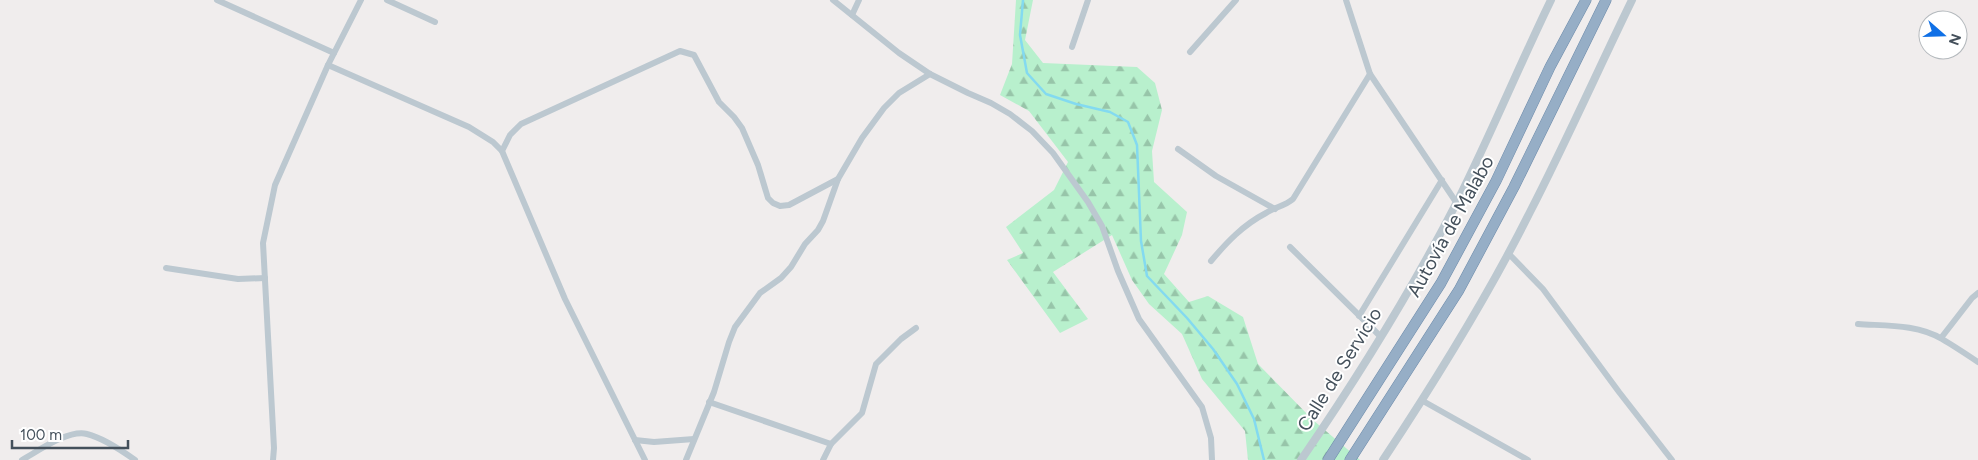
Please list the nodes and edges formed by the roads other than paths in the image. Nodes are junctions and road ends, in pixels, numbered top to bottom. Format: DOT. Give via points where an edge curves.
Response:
graph roads {
  1 [pos="217,0"];
  2 [pos="361,0"];
  3 [pos="387,0"];
  4 [pos="833,0"];
  5 [pos="859,0"];
  6 [pos="1088,0"];
  7 [pos="1236,0"];
  8 [pos="1346,0"];
  9 [pos="1551,0"];
  10 [pos="1586,0"];
  11 [pos="1606,0"];
  12 [pos="1632,0"];
  13 [pos="852,15"];
  14 [pos="435,22"];
  15 [pos="1072,47"];
  16 [pos="1190,52"];
  17 [pos="334,53"];
  18 [pos="328,65"];
  19 [pos="930,74"];
  20 [pos="1370,74"];
  21 [pos="1178,148"];
  22 [pos="502,151"];
  23 [pos="838,179"];
  24 [pos="1442,180"];
  25 [pos="1456,202"];
  26 [pos="1276,209"];
  27 [pos="1290,248"];
  28 [pos="1508,252"];
  29 [pos="1211,261"];
  30 [pos="166,268"];
  31 [pos="265,278"];
  32 [pos="1978,293"];
  33 [pos="1359,316"];
  34 [pos="1858,324"];
  35 [pos="916,328"];
  36 [pos="1380,336"];
  37 [pos="1941,338"];
  38 [pos="1978,362"];
  39 [pos="1423,401"];
  40 [pos="709,402"];
  41 [pos="694,439"];
  42 [pos="635,440"];
  43 [pos="831,444"];
  44 [pos="22,460"];
  45 [pos="135,460"];
  46 [pos="273,460"];
  47 [pos="645,460"];
  48 [pos="686,460"];
  49 [pos="823,460"];
  50 [pos="1212,460"];
  51 [pos="1301,460"];
  52 [pos="1328,460"];
  53 [pos="1350,460"];
  54 [pos="1383,460"];
  55 [pos="1528,460"];
  56 [pos="1672,460"];
  1 -- 17 [label="street"];
  2 -- 17 [label="street"];
  3 -- 14 [label="street"];
  4 -- 13 [label="street"];
  5 -- 13 [label="street"];
  6 -- 15 [label="street"];
  7 -- 16 [label="street"];
  8 -- 20 [label="street"];
  9 -- 25 [label="street, Calle de Servicio"];
  10 -- 52 [label="highway, Autovía de Malabo" via="1441,283"];
  11 -- 53 [label="highway, Autovía de Malabo" via="1459,290"];
  12 -- 28 [label="street"];
  13 -- 19 [label="street"];
  17 -- 18 [label="street"];
  18 -- 22 [label="street" via="468,127"];
  18 -- 31 [label="street" via="275,185 264,243"];
  19 -- 23 [label="street" via="899,93 884,108"];
  19 -- 50 [label="street" via="1010,114 1032,131 1070,176 1102,226 1139,319 1202,407 1211,438"];
  20 -- 24 [label="street"];
  20 -- 26 [label="street" via="1293,199"];
  21 -- 26 [label="street" via="1216,176"];
  22 -- 23 [label="street" via="510,135 521,124 680,51 694,55 719,102 742,128 768,198 773,203 789,205"];
  22 -- 42 [label="street" via="565,299"];
  23 -- 40 [label="street" via="818,230 782,278 760,292 736,327"];
  24 -- 25 [label="street"];
  24 -- 33 [label="street"];
  25 -- 36 [label="street, Calle de Servicio"];
  26 -- 29 [label="street" via="1247,224"];
  27 -- 33 [label="street"];
  28 -- 39 [label="street"];
  28 -- 56 [label="street" via="1543,289"];
  30 -- 31 [label="street" via="238,279"];
  31 -- 46 [label="street"];
  32 -- 37 [label="street"];
  33 -- 36 [label="street"];
  34 -- 37 [label="street" via="1904,327"];
  35 -- 43 [label="street" via="876,364 862,412"];
  36 -- 51 [label="street, Calle de Servicio"];
  37 -- 38 [label="street"];
  39 -- 54 [label="street"];
  39 -- 55 [label="street"];
  40 -- 41 [label="street"];
  40 -- 43 [label="street"];
  41 -- 42 [label="street"];
  41 -- 48 [label="street"];
  42 -- 47 [label="street"];
  43 -- 49 [label="street"];
  44 -- 45 [label="street" via="60,439 85,433"];
}
